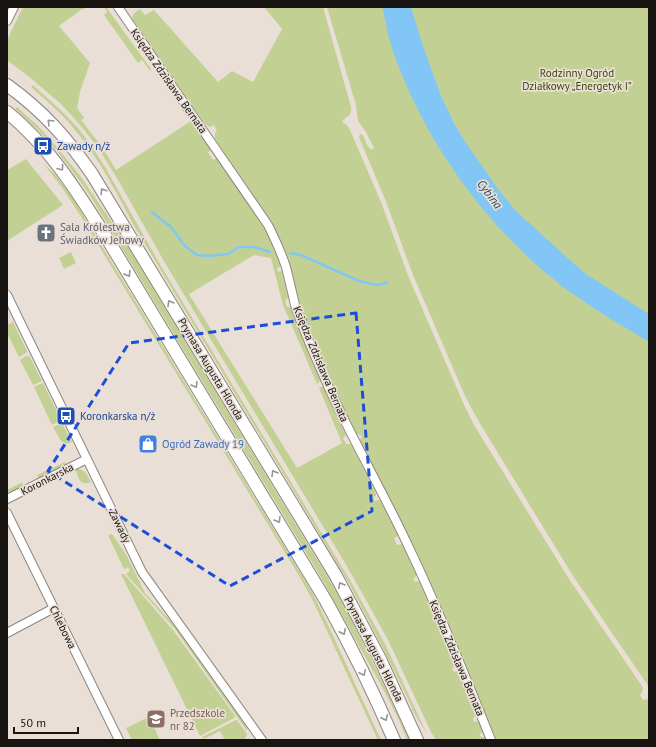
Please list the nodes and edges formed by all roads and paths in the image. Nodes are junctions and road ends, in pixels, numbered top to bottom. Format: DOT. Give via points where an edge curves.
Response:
graph roads {
  1 [pos="14,7"];
  2 [pos="118,7"];
  3 [pos="7,22"];
  4 [pos="7,84"];
  5 [pos="7,112"];
  6 [pos="7,295"];
  7 [pos="87,459"];
  8 [pos="7,499"];
  9 [pos="7,513"];
  10 [pos="54,608"];
  11 [pos="7,633"];
  12 [pos="119,740"];
  13 [pos="262,740"];
  14 [pos="394,740"];
  15 [pos="417,740"];
  16 [pos="491,740"];
  1 -- 3 [label="street"];
  2 -- 16 [label="street, Księdza Zdzisława Bernata" via="268,225 286,266 295,305 315,355 350,433 414,558"];
  15 -- 4 [label="main road, Prymasa Augusta Hlonda, one-way" via="380,659 336,576 103,191 62,135"];
  5 -- 14 [label="main road, Prymasa Augusta Hlonda, one-way" via="55,161 108,240 326,601 375,696"];
  6 -- 7 [label="street, Zawady"];
  7 -- 8 [label="street, Koronkarska"];
  7 -- 13 [label="street, Zawady" via="142,572"];
  9 -- 10 [label="street, Chlebowa"];
  10 -- 11 [label="street"];
  10 -- 12 [label="street, Chlebowa"];
}
